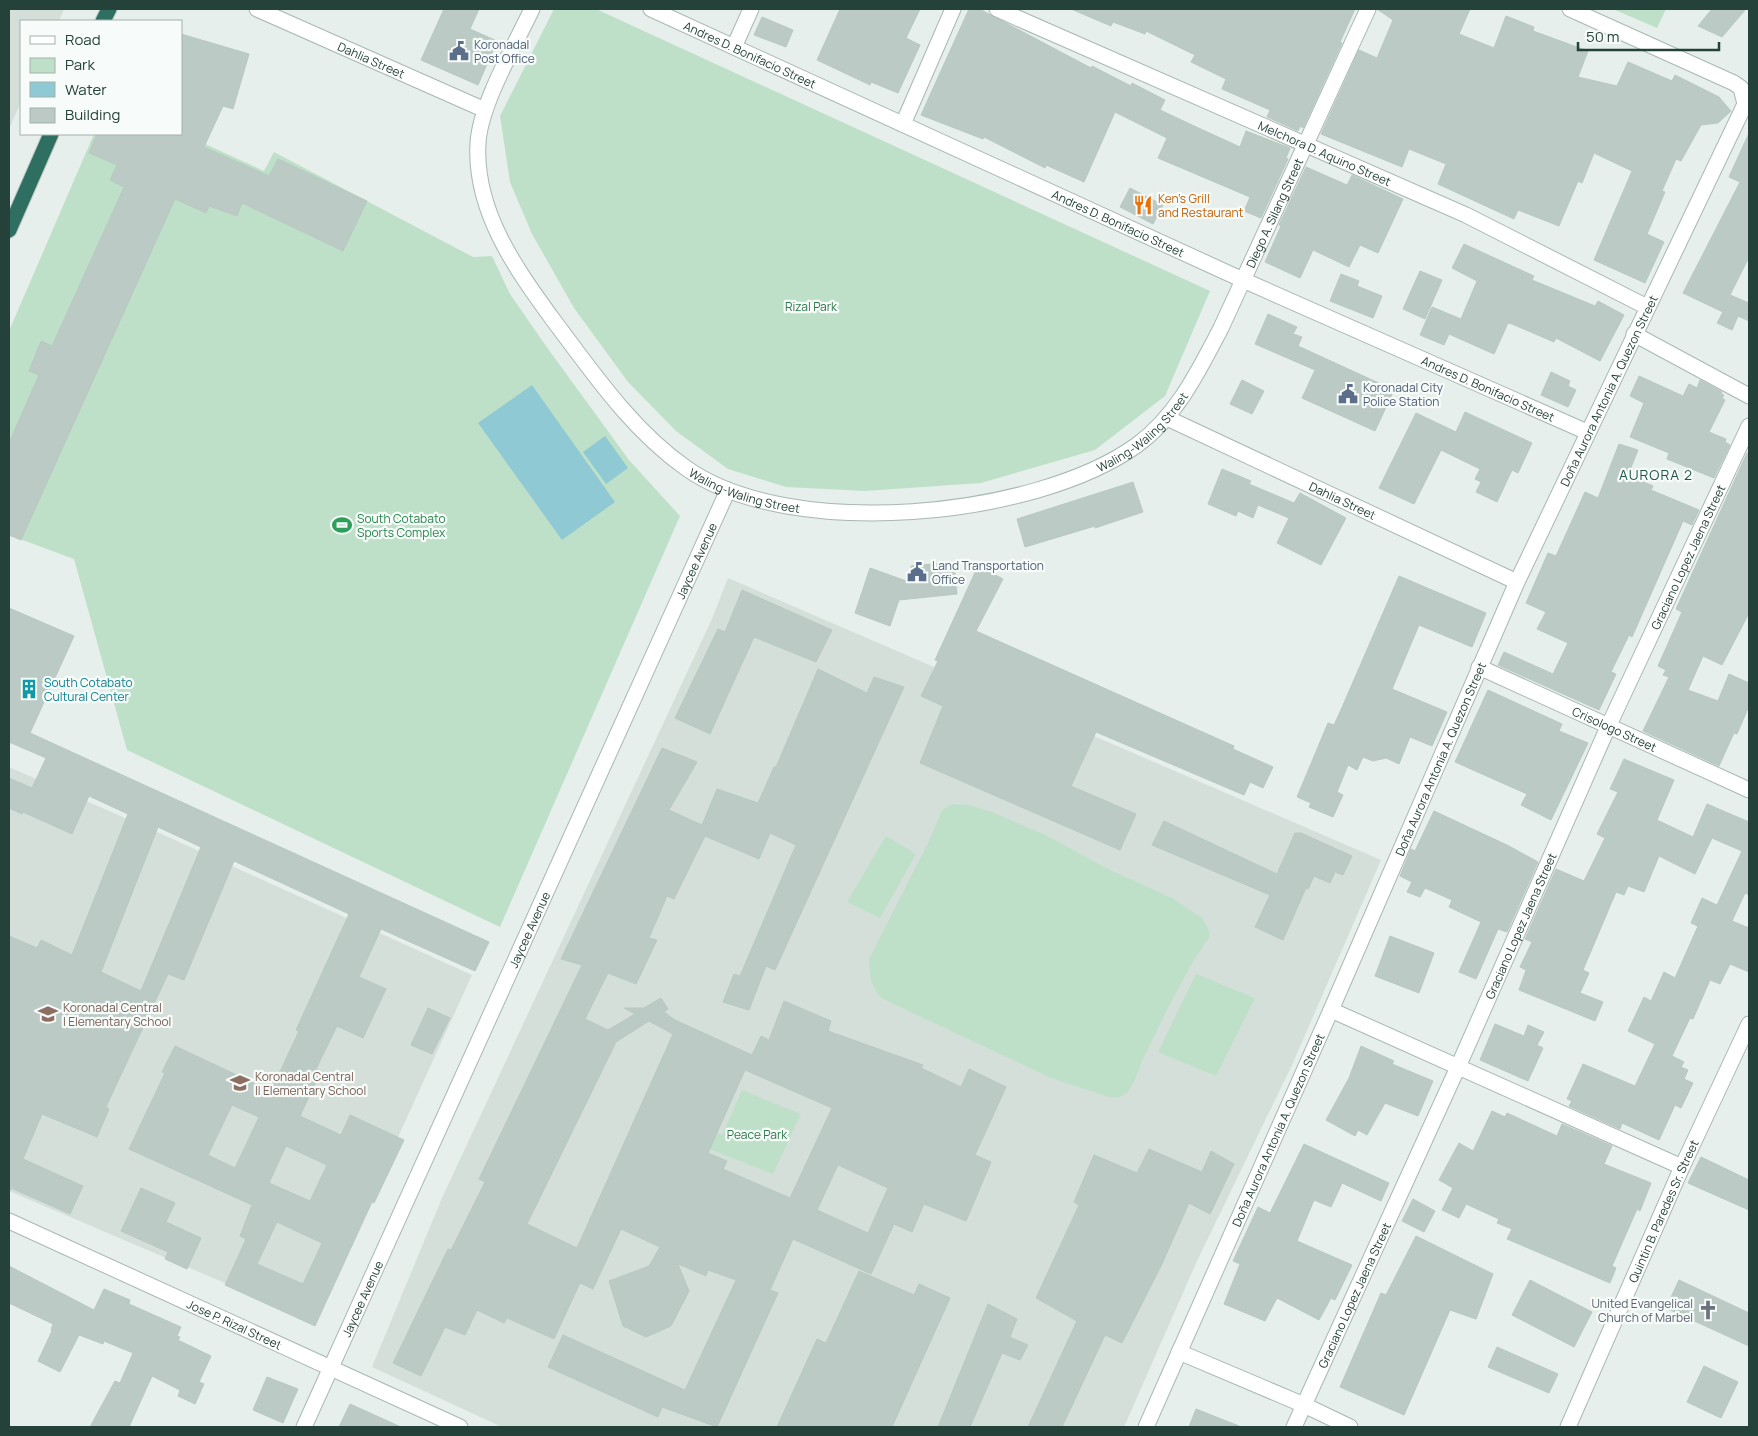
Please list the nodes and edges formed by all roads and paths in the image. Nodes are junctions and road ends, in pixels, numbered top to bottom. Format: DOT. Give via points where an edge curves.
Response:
graph roads {
  1 [pos="257,9"];
  2 [pos="532,9"];
  3 [pos="651,9"];
  4 [pos="751,9"];
  5 [pos="954,9"];
  6 [pos="998,9"];
  7 [pos="1368,9"];
  8 [pos="1570,9"];
  9 [pos="734,47"];
  10 [pos="1747,91"];
  11 [pos="485,110"];
  12 [pos="903,124"];
  13 [pos="52,135"];
  14 [pos="1308,144"];
  15 [pos="9,230"];
  16 [pos="1243,280"];
  17 [pos="1647,307"];
  18 [pos="1634,334"];
  19 [pos="1749,396"];
  20 [pos="1167,418"];
  21 [pos="1749,426"];
  22 [pos="1587,432"];
  23 [pos="728,490"];
  24 [pos="1517,582"];
  25 [pos="1479,667"];
  26 [pos="1608,727"];
  27 [pos="1749,790"];
  28 [pos="1331,1010"];
  29 [pos="1749,1024"];
  30 [pos="1458,1067"];
  31 [pos="1682,1167"];
  32 [pos="9,1221"];
  33 [pos="1178,1352"];
  34 [pos="330,1368"];
  35 [pos="1304,1405"];
  36 [pos="304,1427"];
  37 [pos="460,1427"];
  38 [pos="1146,1427"];
  39 [pos="1294,1427"];
  40 [pos="1350,1427"];
  41 [pos="1568,1427"];
  1 -- 11 [label="street, Dahlia Street"];
  2 -- 11 [label="street, Waling-Waling Street"];
  3 -- 9 [label="street, Andres D. Bonifacio Street"];
  4 -- 9 [label="street"];
  5 -- 12 [label="street"];
  6 -- 14 [label="street, Melchora D. Aquino Street"];
  7 -- 14 [label="street, Diego A. Silang Street"];
  8 -- 10 [label="street"];
  9 -- 12 [label="street, Andres D. Bonifacio Street"];
  10 -- 17 [label="street, Doña Aurora Antonia A. Quezon Street" via="1742,112"];
  11 -- 23 [label="street, Waling-Waling Street" via="478,140 478,171 488,209 507,254 582,359 642,431 687,469"];
  12 -- 16 [label="street, Andres D. Bonifacio Street"];
  13 -- 15 [label="highway"];
  14 -- 16 [label="street, Diego A. Silang Street"];
  14 -- 17 [label="street, Melchora D. Aquino Street" via="1466,215"];
  16 -- 20 [label="street, Waling-Waling Street" via="1198,371"];
  16 -- 22 [label="street, Andres D. Bonifacio Street"];
  17 -- 18 [label="street, Doña Aurora Antonia A. Quezon Street"];
  18 -- 19 [label="street"];
  18 -- 22 [label="street, Doña Aurora Antonia A. Quezon Street"];
  20 -- 23 [label="street, Waling-Waling Street" via="1138,444 1102,466 1056,485 1003,499 913,511 839,512 779,505"];
  20 -- 24 [label="street, Dahlia Street"];
  21 -- 26 [label="street, Graciano Lopez Jaena Street"];
  22 -- 24 [label="street, Doña Aurora Antonia A. Quezon Street"];
  23 -- 34 [label="street, Jaycee Avenue"];
  24 -- 25 [label="street, Doña Aurora Antonia A. Quezon Street"];
  25 -- 26 [label="street, Crisologo Street"];
  25 -- 28 [label="street, Doña Aurora Antonia A. Quezon Street"];
  26 -- 27 [label="street, Crisologo Street"];
  26 -- 30 [label="street, Graciano Lopez Jaena Street"];
  28 -- 30 [label="street"];
  28 -- 33 [label="street, Doña Aurora Antonia A. Quezon Street"];
  29 -- 31 [label="street, Quintin B. Paredes Sr. Street"];
  30 -- 31 [label="street"];
  30 -- 35 [label="street, Graciano Lopez Jaena Street"];
  31 -- 41 [label="street, Quintin B. Paredes Sr. Street"];
  32 -- 34 [label="street, Jose P. Rizal Street"];
  33 -- 35 [label="street"];
  33 -- 38 [label="street, Doña Aurora Antonia A. Quezon Street"];
  34 -- 36 [label="street, Jaycee Avenue"];
  34 -- 37 [label="street, Jose P. Rizal Street"];
  35 -- 39 [label="street, Graciano Lopez Jaena Street"];
  35 -- 40 [label="street"];
}
